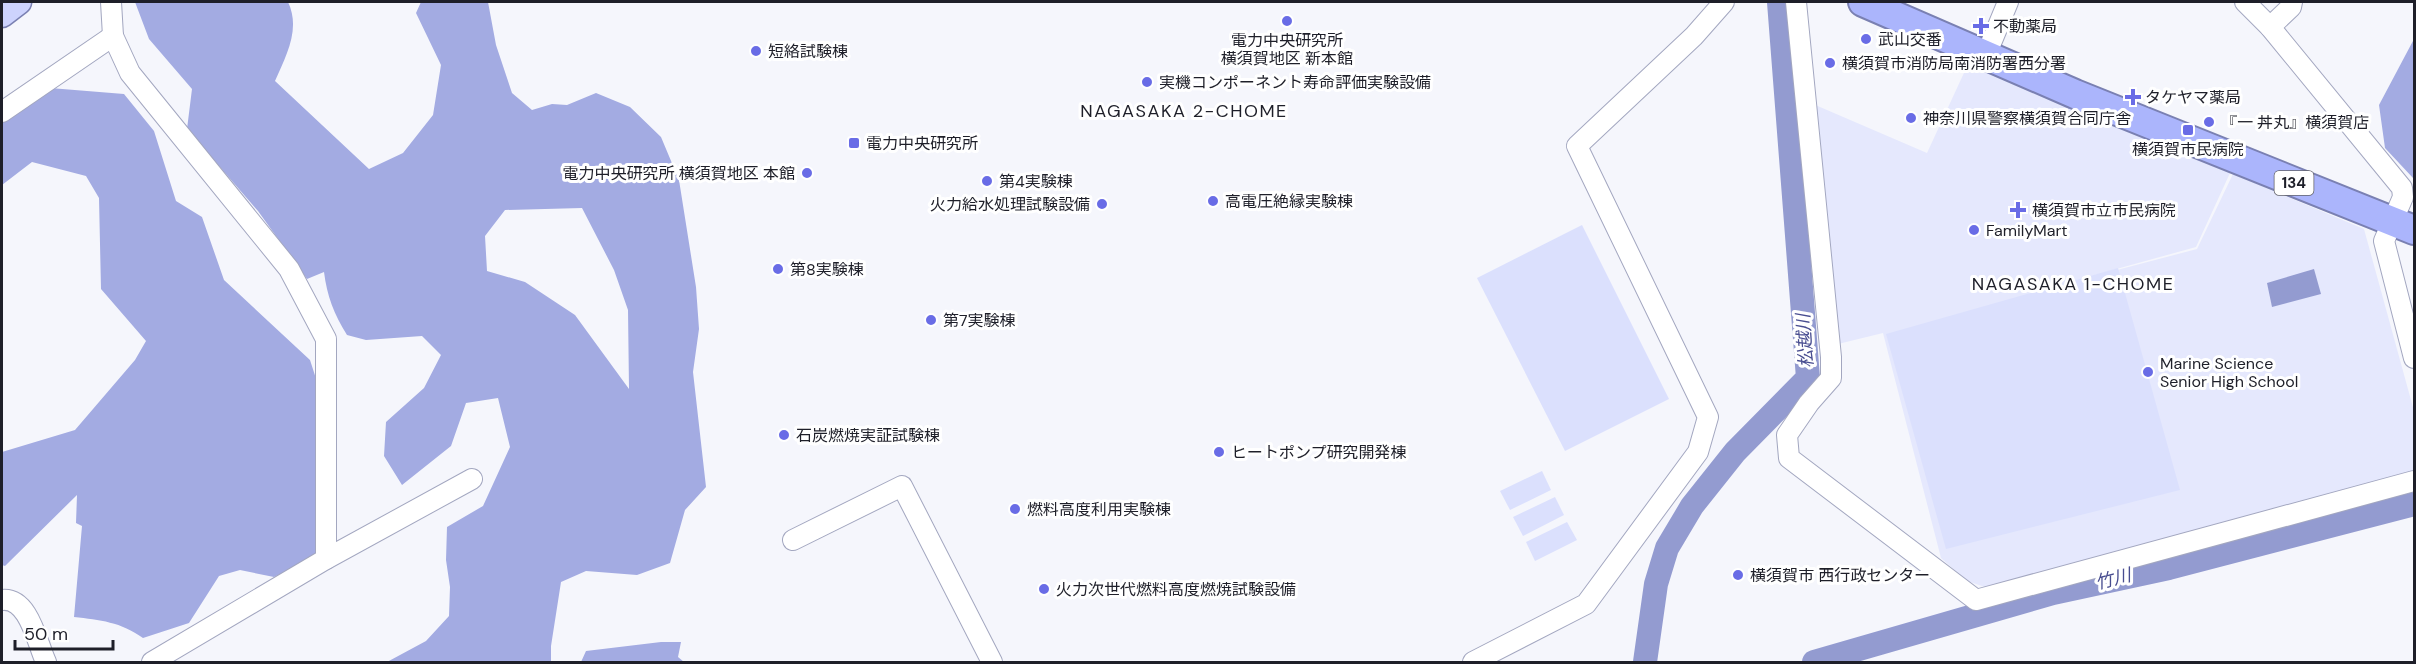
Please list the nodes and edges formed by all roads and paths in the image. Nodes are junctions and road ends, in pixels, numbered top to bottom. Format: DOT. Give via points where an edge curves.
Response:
graph roads {
  1 [pos="19,2"];
  2 [pos="111,2"];
  3 [pos="1724,2"];
  4 [pos="1796,2"];
  5 [pos="1863,2"];
  6 [pos="2008,2"];
  7 [pos="2245,2"];
  8 [pos="2292,2"];
  9 [pos="1897,8"];
  10 [pos="2,15"];
  11 [pos="2270,27"];
  12 [pos="113,36"];
  13 [pos="1986,55"];
  14 [pos="2,112"];
  15 [pos="2403,227"];
  16 [pos="2415,358"];
  17 [pos="472,479"];
  18 [pos="2415,481"];
  19 [pos="793,540"];
  20 [pos="326,559"];
  21 [pos="2,600"];
  22 [pos="46,663"];
  23 [pos="152,663"];
  24 [pos="992,663"];
  25 [pos="1473,663"];
  1 -- 10 [label="main road"];
  2 -- 12 [label="street"];
  3 -- 25 [label="street" via="1694,36 1577,146 1708,417 1698,452 1586,604"];
  4 -- 18 [label="street" via="1831,378 1787,435 1789,458 1976,600"];
  5 -- 9 [label="highway, 134"];
  6 -- 13 [label="street"];
  7 -- 11 [label="street"];
  8 -- 11 [label="street"];
  9 -- 13 [label="highway, 134"];
  11 -- 15 [label="street" via="2402,188"];
  12 -- 14 [label="street"];
  12 -- 20 [label="street" via="130,73 289,269 326,339"];
  13 -- 15 [label="highway, 134"];
  15 -- 16 [label="street" via="2384,241"];
  17 -- 20 [label="street"];
  19 -- 24 [label="street" via="902,486"];
  20 -- 23 [label="street"];
  21 -- 22 [label="street" via="22,607"];
}
